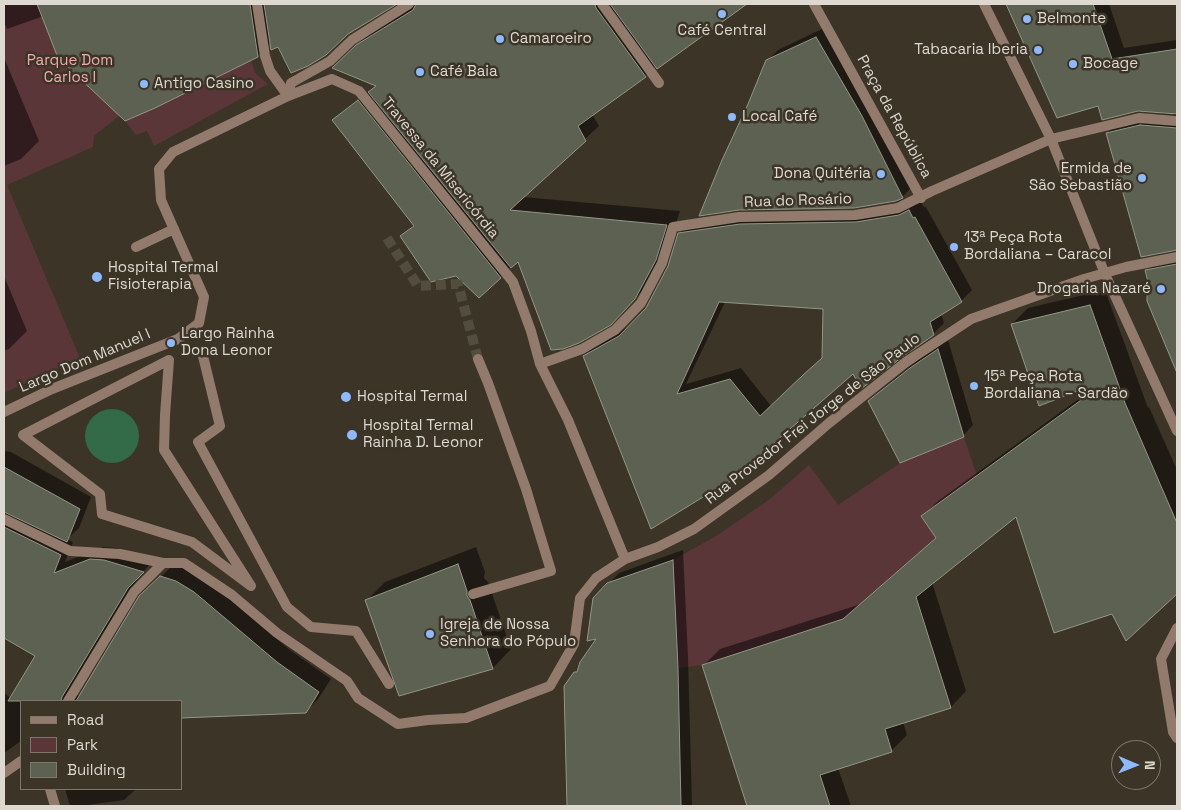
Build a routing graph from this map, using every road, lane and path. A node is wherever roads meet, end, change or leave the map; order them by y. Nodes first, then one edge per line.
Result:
1 (257, 4) edge
2 (409, 4) edge
3 (602, 4) edge
4 (814, 4) edge
5 (984, 4) edge
6 (658, 83) dead end
7 (288, 96) junction
8 (1177, 121) edge
9 (1051, 139) junction
10 (921, 198) junction
11 (174, 229) junction
12 (136, 247) dead end
13 (1177, 256) edge
14 (1105, 274) junction
15 (202, 352) dead end
16 (478, 358) tunnel mouth
17 (169, 360) joint
18 (540, 364) junction
19 (4, 412) edge
20 (1177, 432) edge
21 (4, 519) edge
22 (625, 559) junction
23 (163, 563) junction
24 (473, 594) dead end
25 (1177, 628) edge
26 (390, 684) dead end
27 (69, 700) edge
28 (1177, 738) edge
29 (20, 762) edge
30 (4, 773) edge
31 (50, 790) edge
32 (55, 806) edge

1 - 7 street
2 - 7 street
3 - 6 street
4 - 10 street, Praça da República
5 - 9 street
7 - 11 street
7 - 18 street, Travessa da Misericórdia
8 - 9 street, Praça da República
9 - 10 street, Praça da República
9 - 14 street
10 - 18 street, Rua do Rosário
11 - 12 street
11 - 19 street, Largo Dom Manuel I
13 - 14 street, Rua Provedor Frei Jorge de São Paulo
14 - 20 street
14 - 22 street, Rua Provedor Frei Jorge de São Paulo
15 - 26 street
16 - 24 street
17 - 17 street
18 - 22 street, Travessa da Misericórdia
21 - 23 street
22 - 23 street, Rua Provedor Frei Jorge de São Paulo
23 - 27 street
25 - 28 street
29 - 30 street
31 - 32 street

